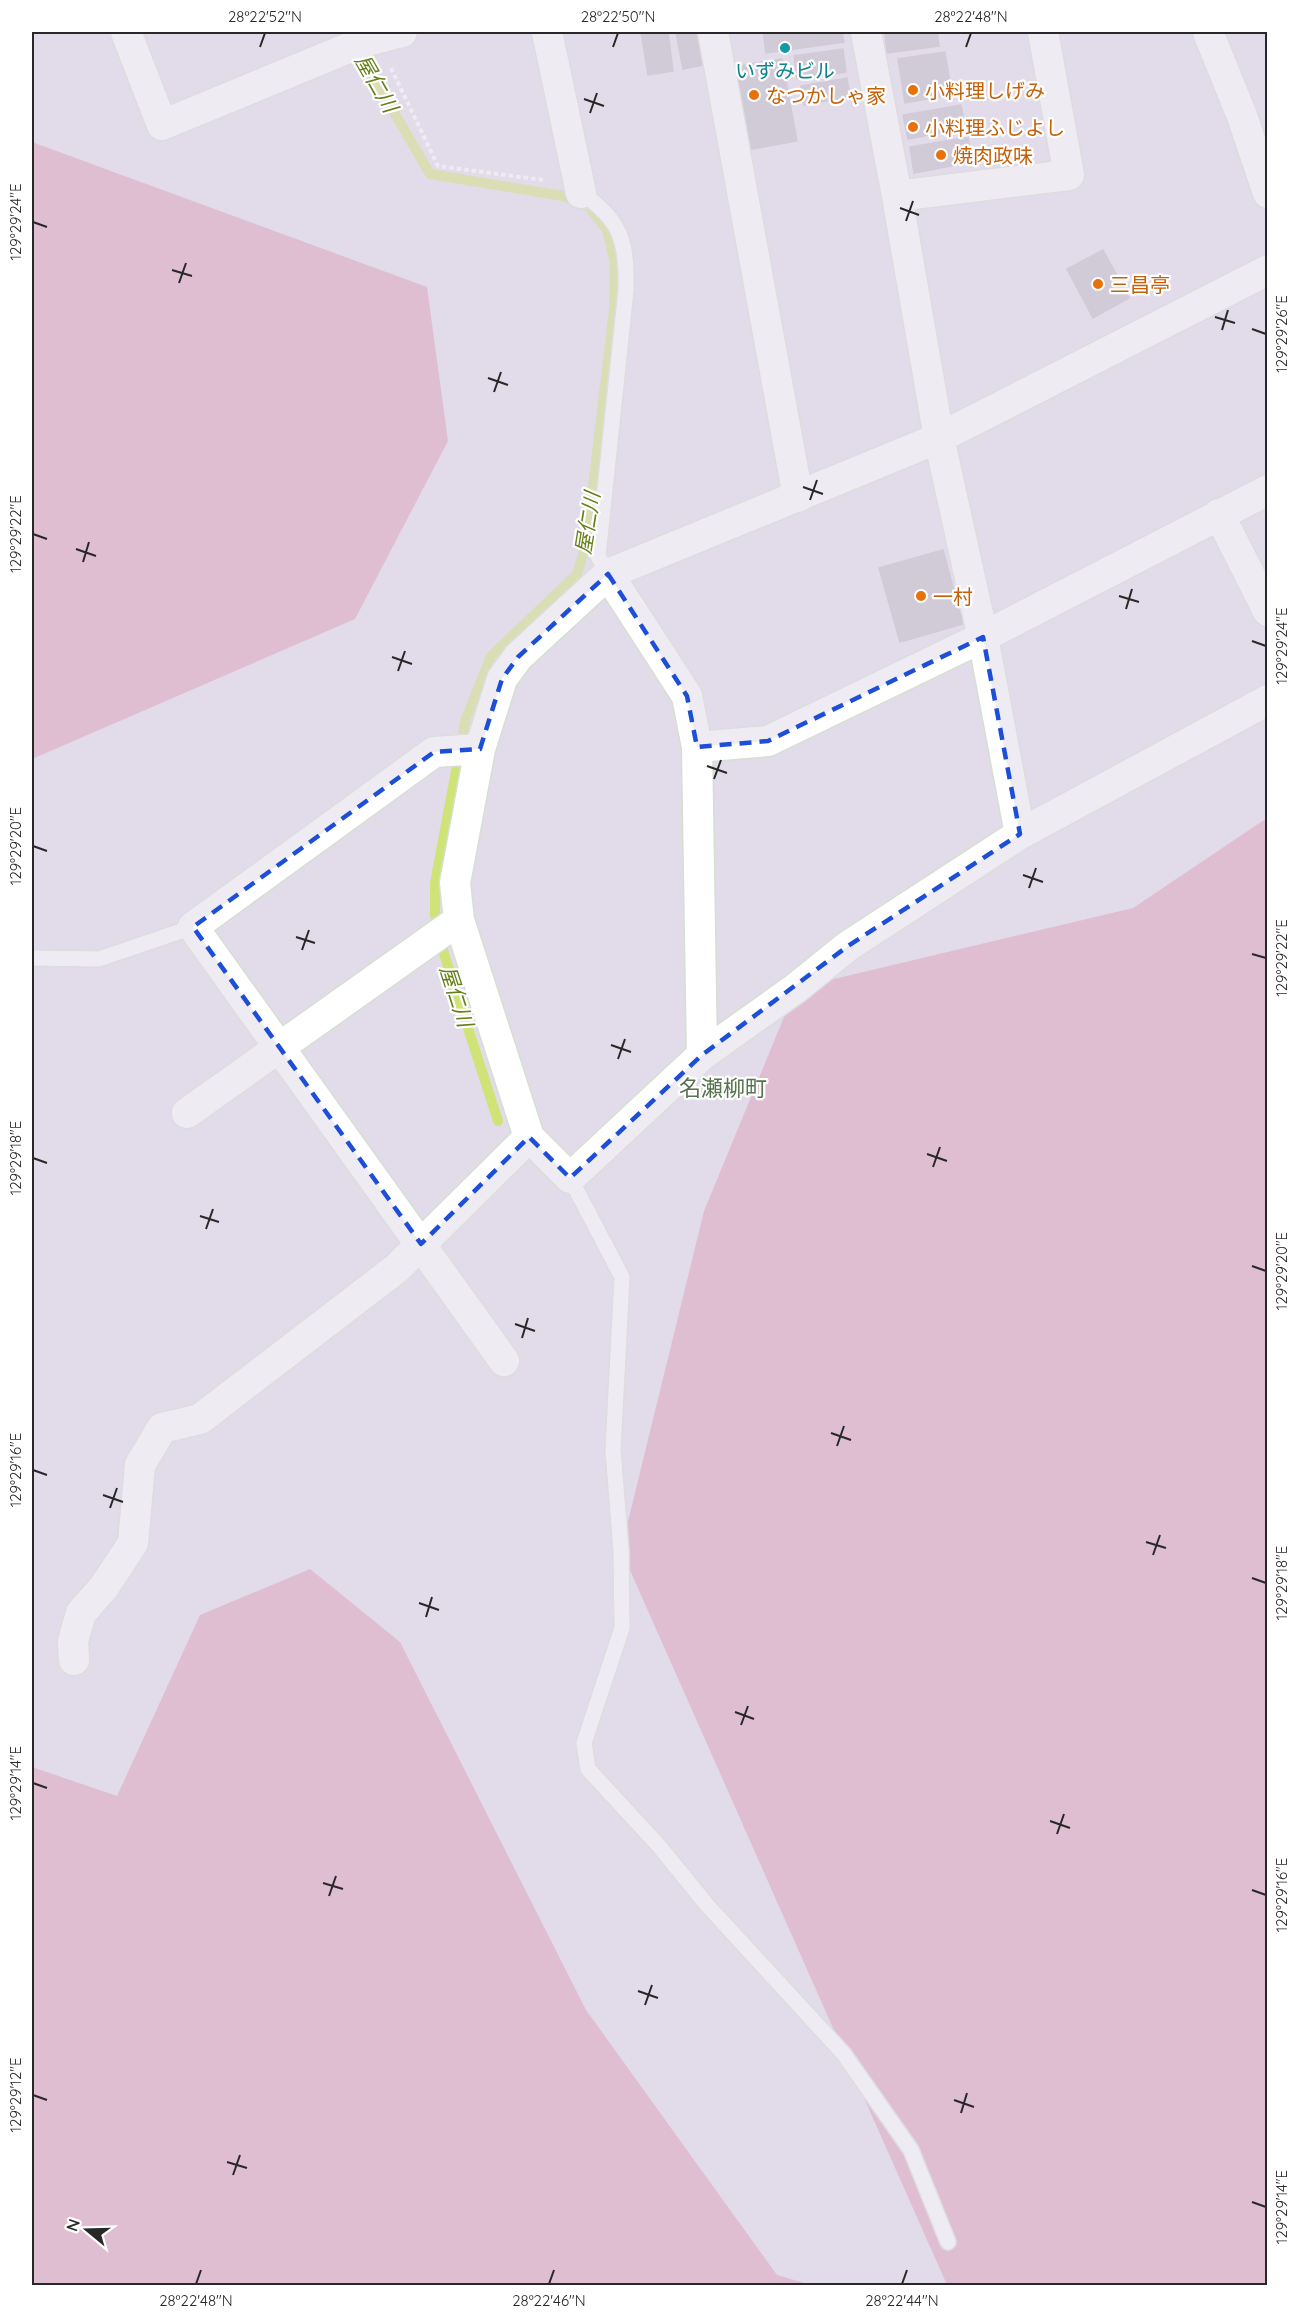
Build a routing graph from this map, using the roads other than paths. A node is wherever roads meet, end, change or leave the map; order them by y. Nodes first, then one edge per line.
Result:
1 (126, 32) edge
2 (547, 32) edge
3 (713, 32) edge
4 (866, 32) edge
5 (1043, 32) edge
6 (1208, 32) edge
7 (373, 38) edge
8 (1255, 112) edge
9 (581, 193) joint
10 (1268, 193) edge
11 (897, 196) junction
12 (1268, 270) edge
13 (939, 438) junction
14 (1268, 490) edge
15 (798, 497) junction
16 (1219, 514) junction
17 (608, 574) junction
18 (1268, 611) edge
19 (983, 637) junction
20 (1268, 700) edge
21 (697, 747) junction
22 (464, 750) junction
23 (1020, 834) junction
24 (193, 927) junction
25 (444, 931) junction
26 (32, 958) edge
27 (279, 1047) junction
28 (702, 1055) junction
29 (187, 1113) dead end
30 (529, 1137) junction
31 (570, 1178) junction
32 (421, 1244) junction
33 (504, 1361) dead end
34 (74, 1660) dead end
35 (948, 2242) dead end

1 - 7 street
2 - 9 street
3 - 15 street
4 - 11 street
5 - 11 street
6 - 8 street
8 - 10 street
9 - 17 lane
11 - 13 street
12 - 13 street
13 - 15 street
13 - 19 street
14 - 16 street
15 - 17 street
16 - 18 street
16 - 19 street
17 - 21 street
17 - 22 street
19 - 21 street
19 - 23 street
20 - 23 street
21 - 28 street
22 - 24 street
22 - 25 street
23 - 28 street
24 - 26 lane
24 - 27 street
25 - 27 street
25 - 30 street
27 - 29 street
27 - 32 street
28 - 31 street
30 - 31 street
30 - 32 street
31 - 35 lane
32 - 33 street
32 - 34 street

